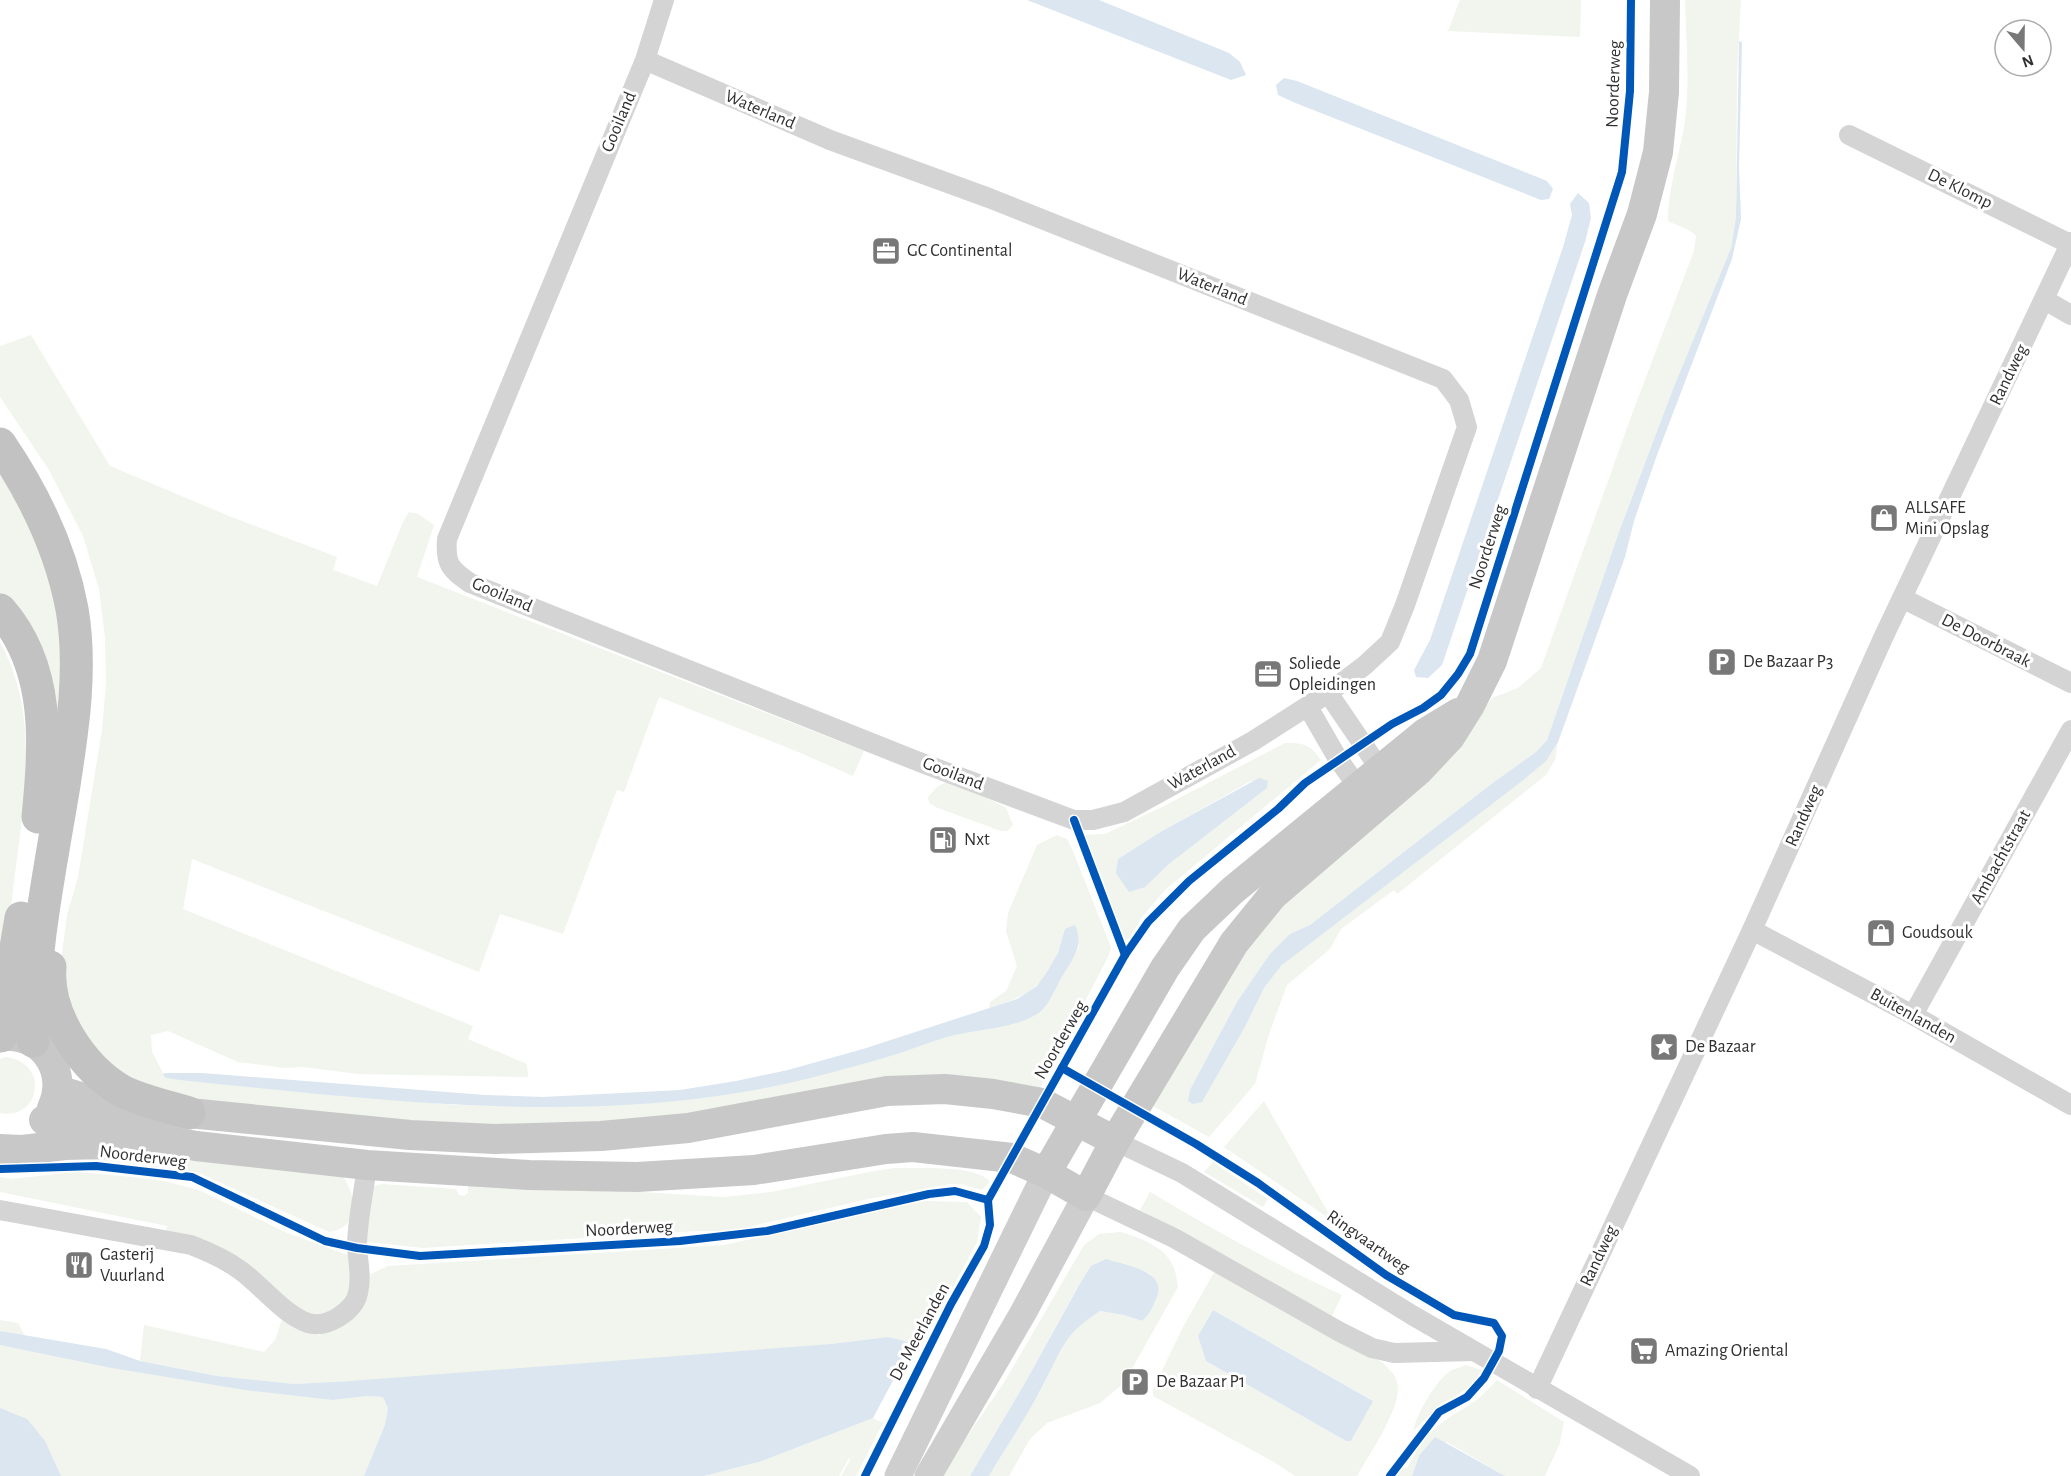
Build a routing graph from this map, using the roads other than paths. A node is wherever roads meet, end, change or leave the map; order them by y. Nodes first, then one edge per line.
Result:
1 (664, 0) edge
2 (1665, 0) edge
3 (645, 60) junction
4 (1849, 135) dead end
5 (2071, 243) edge
6 (2044, 300) junction
7 (2071, 315) edge
8 (0, 444) edge
9 (1902, 598) junction
10 (0, 610) edge
11 (2071, 684) edge
12 (1328, 693) junction
13 (1308, 707) junction
14 (2071, 730) edge
15 (1377, 789) junction
16 (1093, 820) joint
17 (47, 893) junction
18 (1752, 930) junction
19 (1913, 1015) junction
20 (1, 1036) edge
21 (33, 1041) junction
22 (58, 1090) junction
23 (2071, 1106) edge
24 (189, 1113) junction
25 (44, 1120) junction
26 (1076, 1120) junction
27 (0, 1134) edge
28 (1115, 1140) junction
29 (196, 1146) junction
30 (0, 1149) edge
31 (367, 1165) junction
32 (1046, 1173) junction
33 (1086, 1196) junction
34 (0, 1210) edge
35 (1473, 1351) junction
36 (1537, 1389) junction
37 (898, 1476) edge
38 (928, 1476) edge
39 (1690, 1476) edge

1 - 3 street, Gooiland
2 - 15 main road
3 - 12 street, Waterland
3 - 16 street, Gooiland
4 - 5 street, De Klomp
5 - 6 street, Randweg
6 - 7 street
6 - 9 street, Randweg
8 - 17 highway
9 - 11 street, De Doorbraak
9 - 18 street, Randweg
10 - 20 highway
12 - 13 street, Waterland
12 - 15 street
13 - 15 street
13 - 16 street, Waterland
14 - 19 street, Ambachtstraat
15 - 26 main road
15 - 28 main road
17 - 21 highway
17 - 24 highway
18 - 19 street, Buitenlanden
18 - 36 street, Randweg
19 - 23 street, Buitenlanden
20 - 21 main road
21 - 22 main road
22 - 24 main road, Noorderweg
22 - 25 main road
24 - 26 main road, Noorderweg
25 - 27 main road
25 - 29 main road, Noorderweg
26 - 28 main road, Noorderweg
26 - 32 main road
28 - 33 main road
28 - 35 street, Ringvaartweg
29 - 30 main road, Noorderweg
29 - 31 main road, Noorderweg
31 - 32 main road, Noorderweg
31 - 34 street
32 - 33 main road, Noorderweg
32 - 37 main road
33 - 35 street
33 - 38 main road
35 - 36 street, Ringvaartweg
36 - 39 street, Ringvaartweg

